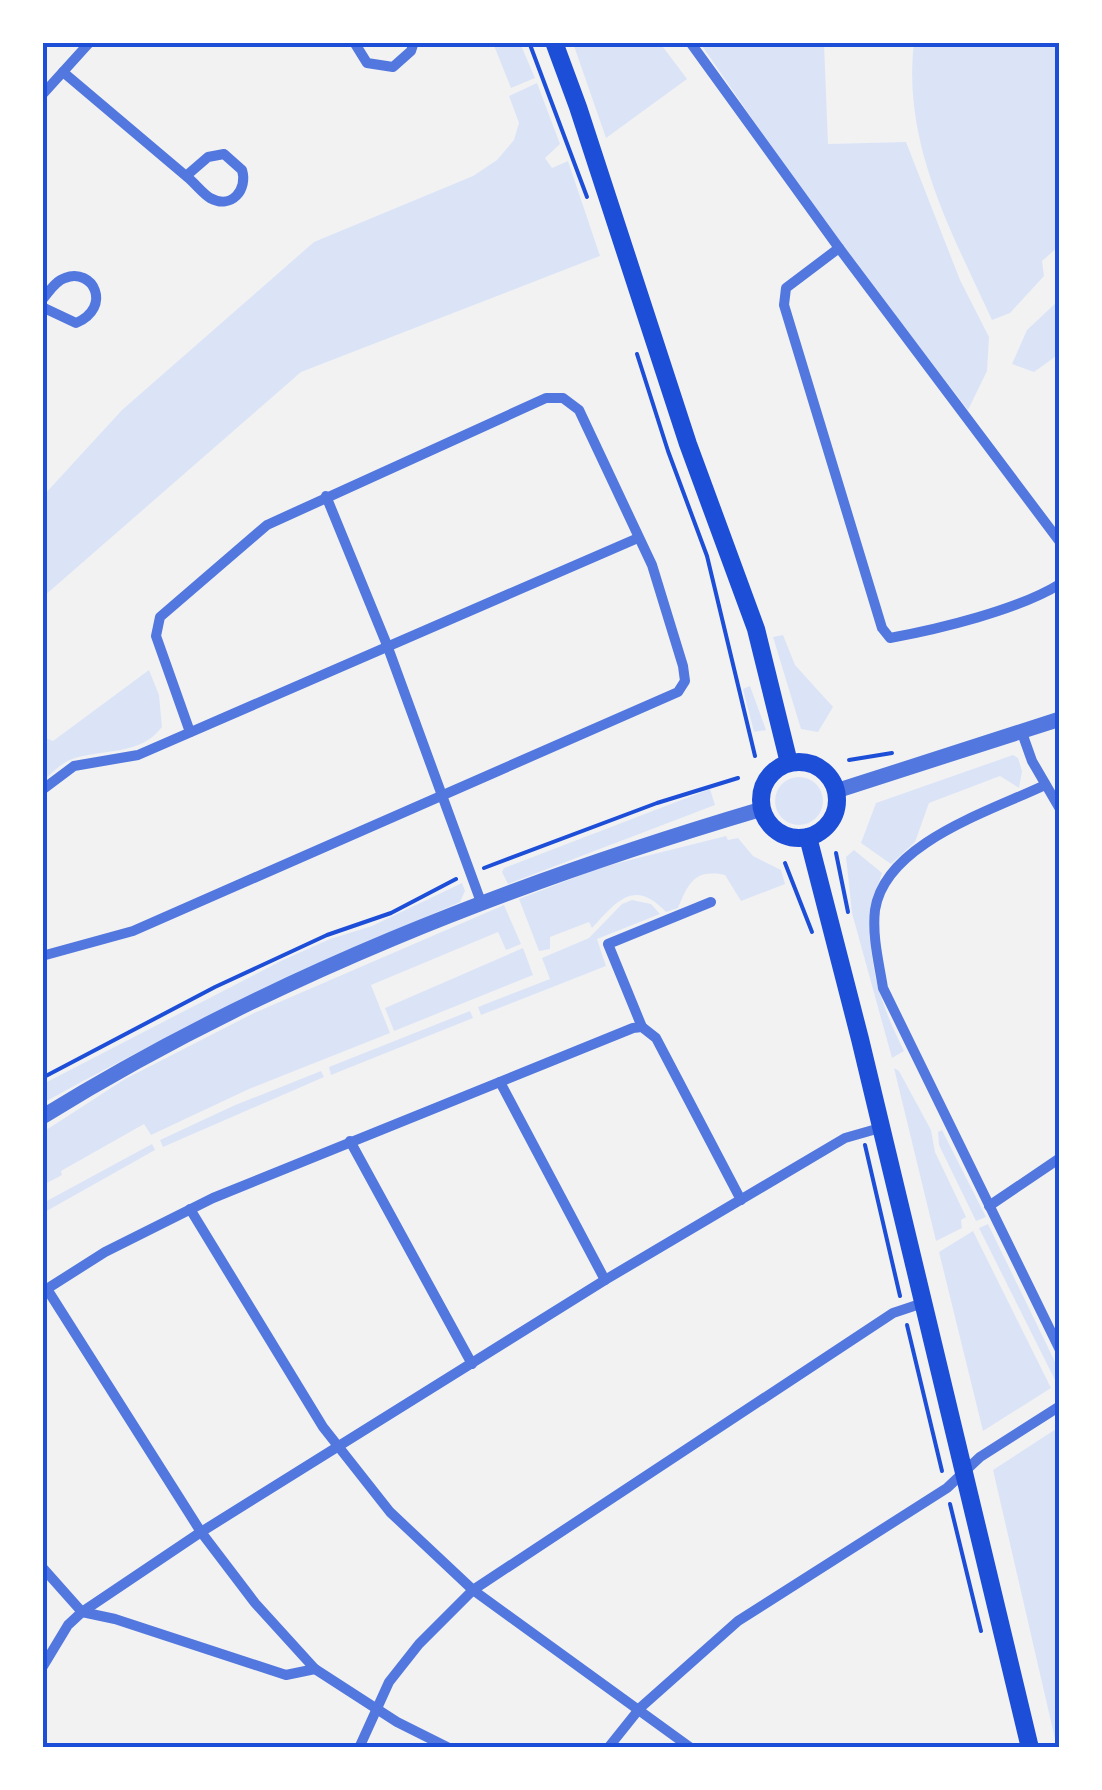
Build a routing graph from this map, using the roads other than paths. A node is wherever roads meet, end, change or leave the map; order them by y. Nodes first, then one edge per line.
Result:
1 (90, 42) edge
2 (354, 42) edge
3 (414, 42) edge
4 (554, 42) edge
5 (690, 42) edge
6 (63, 72) junction
7 (42, 95) edge
8 (186, 176) junction
9 (838, 248) junction
10 (42, 304) edge
11 (326, 496) junction
12 (638, 538) junction
13 (1060, 542) edge
14 (1060, 584) edge
15 (387, 645) junction
16 (1060, 720) edge
17 (1021, 730) junction
18 (190, 732) junction
19 (789, 763) junction
20 (1045, 785) junction
21 (42, 790) edge
22 (836, 791) junction
23 (442, 794) junction
24 (762, 809) junction
25 (1060, 809) edge
26 (808, 837) junction
27 (480, 902) junction
28 (711, 902) dead end
29 (42, 956) edge
30 (646, 1029) junction
31 (500, 1082) junction
32 (42, 1117) edge
33 (871, 1130) junction
34 (350, 1140) junction
35 (1060, 1158) edge
36 (741, 1200) junction
37 (990, 1206) junction
38 (190, 1209) junction
39 (605, 1280) junction
40 (44, 1290) edge
41 (924, 1303) junction
42 (1060, 1350) edge
43 (472, 1364) junction
44 (1060, 1406) edge
45 (338, 1447) junction
46 (962, 1474) junction
47 (200, 1532) junction
48 (42, 1567) edge
49 (473, 1590) junction
50 (82, 1612) junction
51 (42, 1668) edge
52 (315, 1669) junction
53 (376, 1708) junction
54 (640, 1708) junction
55 (359, 1748) edge
56 (449, 1748) edge
57 (608, 1748) edge
58 (691, 1748) edge
59 (1030, 1748) edge

1 - 6 street
2 - 3 street
4 - 19 main road
5 - 9 street
6 - 7 street
6 - 8 street
8 - 8 street
9 - 13 street
9 - 14 street
10 - 10 street
11 - 12 street
11 - 15 street
11 - 18 street
12 - 15 street
12 - 23 street
15 - 18 street
15 - 23 street
16 - 17 street
17 - 20 street
17 - 22 street
18 - 21 street
19 - 22 main road
19 - 24 main road
20 - 25 street
20 - 37 street
22 - 26 main road
23 - 27 street
23 - 29 street
24 - 26 main road
24 - 27 street
26 - 33 main road
27 - 32 street
28 - 30 street
30 - 31 street
30 - 36 street
31 - 34 street
31 - 39 street
33 - 36 street
33 - 41 main road
34 - 38 street
34 - 43 street
35 - 37 street
36 - 39 street
37 - 42 street
38 - 40 street
38 - 45 street
39 - 43 street
40 - 47 street
41 - 46 main road
41 - 49 street
43 - 45 street
44 - 46 street
45 - 47 street
45 - 49 street
46 - 54 street
46 - 59 main road
47 - 50 street
47 - 52 street
48 - 50 street
49 - 53 street
49 - 54 street
50 - 51 street
50 - 52 street
52 - 53 street
53 - 55 street
53 - 56 street
54 - 57 street
54 - 58 street

